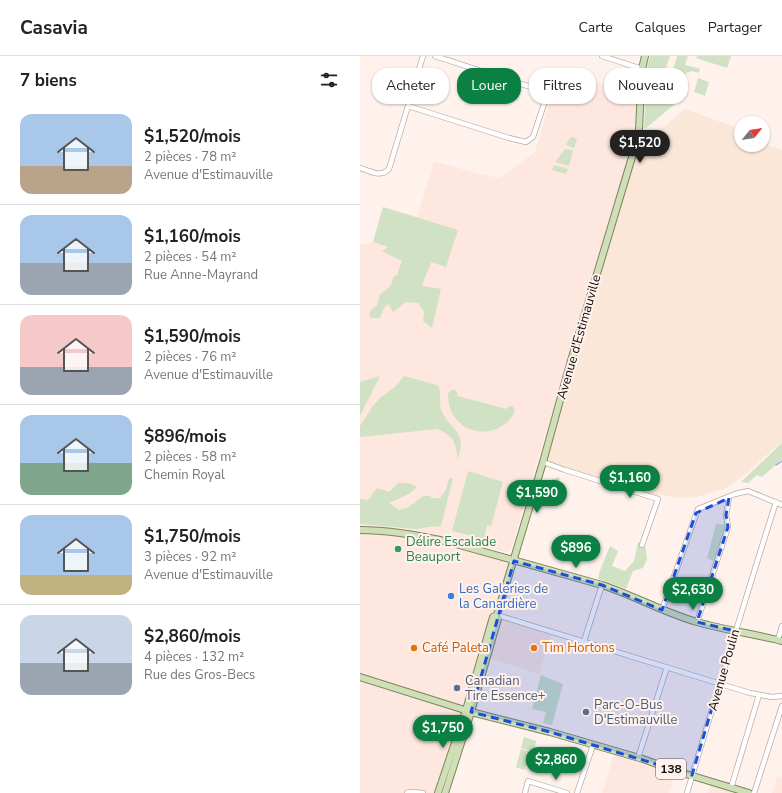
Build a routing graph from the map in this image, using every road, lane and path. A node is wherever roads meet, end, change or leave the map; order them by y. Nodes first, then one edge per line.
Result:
1 (423, 56) edge
2 (435, 56) edge
3 (602, 56) edge
4 (645, 56) edge
5 (639, 68) edge
6 (642, 68) edge
7 (641, 104) edge
8 (408, 106) junction
9 (360, 168) edge
10 (543, 462) junction
11 (729, 498) junction
12 (776, 502) junction
13 (782, 505) edge
14 (360, 530) edge
15 (642, 545) dead end
16 (514, 561) junction
17 (602, 585) junction
18 (662, 610) junction
19 (497, 614) junction
20 (697, 622) junction
21 (782, 626) edge
22 (735, 631) junction
23 (780, 640) edge
24 (584, 641) junction
25 (667, 667) junction
26 (360, 677) edge
27 (720, 684) junction
28 (759, 695) junction
29 (782, 696) edge
30 (782, 706) edge
31 (468, 711) junction
32 (593, 745) junction
33 (638, 758) junction
34 (692, 775) junction
35 (731, 788) junction
36 (407, 793) edge
37 (423, 793) edge
38 (438, 793) edge
39 (445, 793) edge
40 (524, 793) edge
41 (567, 793) edge
42 (577, 793) edge
43 (687, 793) edge
44 (750, 793) edge
45 (754, 793) edge

1 - 8 street
2 - 8 street
3 - 5 street
4 - 6 main road, Avenue d'Estimauville
7 - 10 main road, Avenue d'Estimauville
8 - 9 street
10 - 15 street
10 - 16 main road, Avenue d'Estimauville
11 - 12 street
11 - 18 street
11 - 20 street
12 - 13 street
12 - 22 street, Avenue Poulin
14 - 16 main road
16 - 17 main road
16 - 19 main road, Avenue d'Estimauville
17 - 18 main road
17 - 24 street
18 - 20 main road
19 - 24 street
19 - 31 main road, Avenue d'Estimauville
20 - 22 main road
21 - 23 street
22 - 23 main road
22 - 27 street, Avenue Poulin
24 - 25 street
25 - 27 street
25 - 33 street
26 - 31 main road, 138
27 - 28 street
27 - 34 street, Avenue Poulin
28 - 29 street
28 - 35 street
30 - 45 street
31 - 32 main road, 138
31 - 38 main road, Avenue d'Estimauville
31 - 39 main road, Avenue d'Estimauville
32 - 33 main road, 138
32 - 42 street
33 - 34 main road, 138
34 - 35 main road, 138
34 - 43 street, Avenue Poulin
35 - 44 main road, 138
36 - 37 street
40 - 41 street

